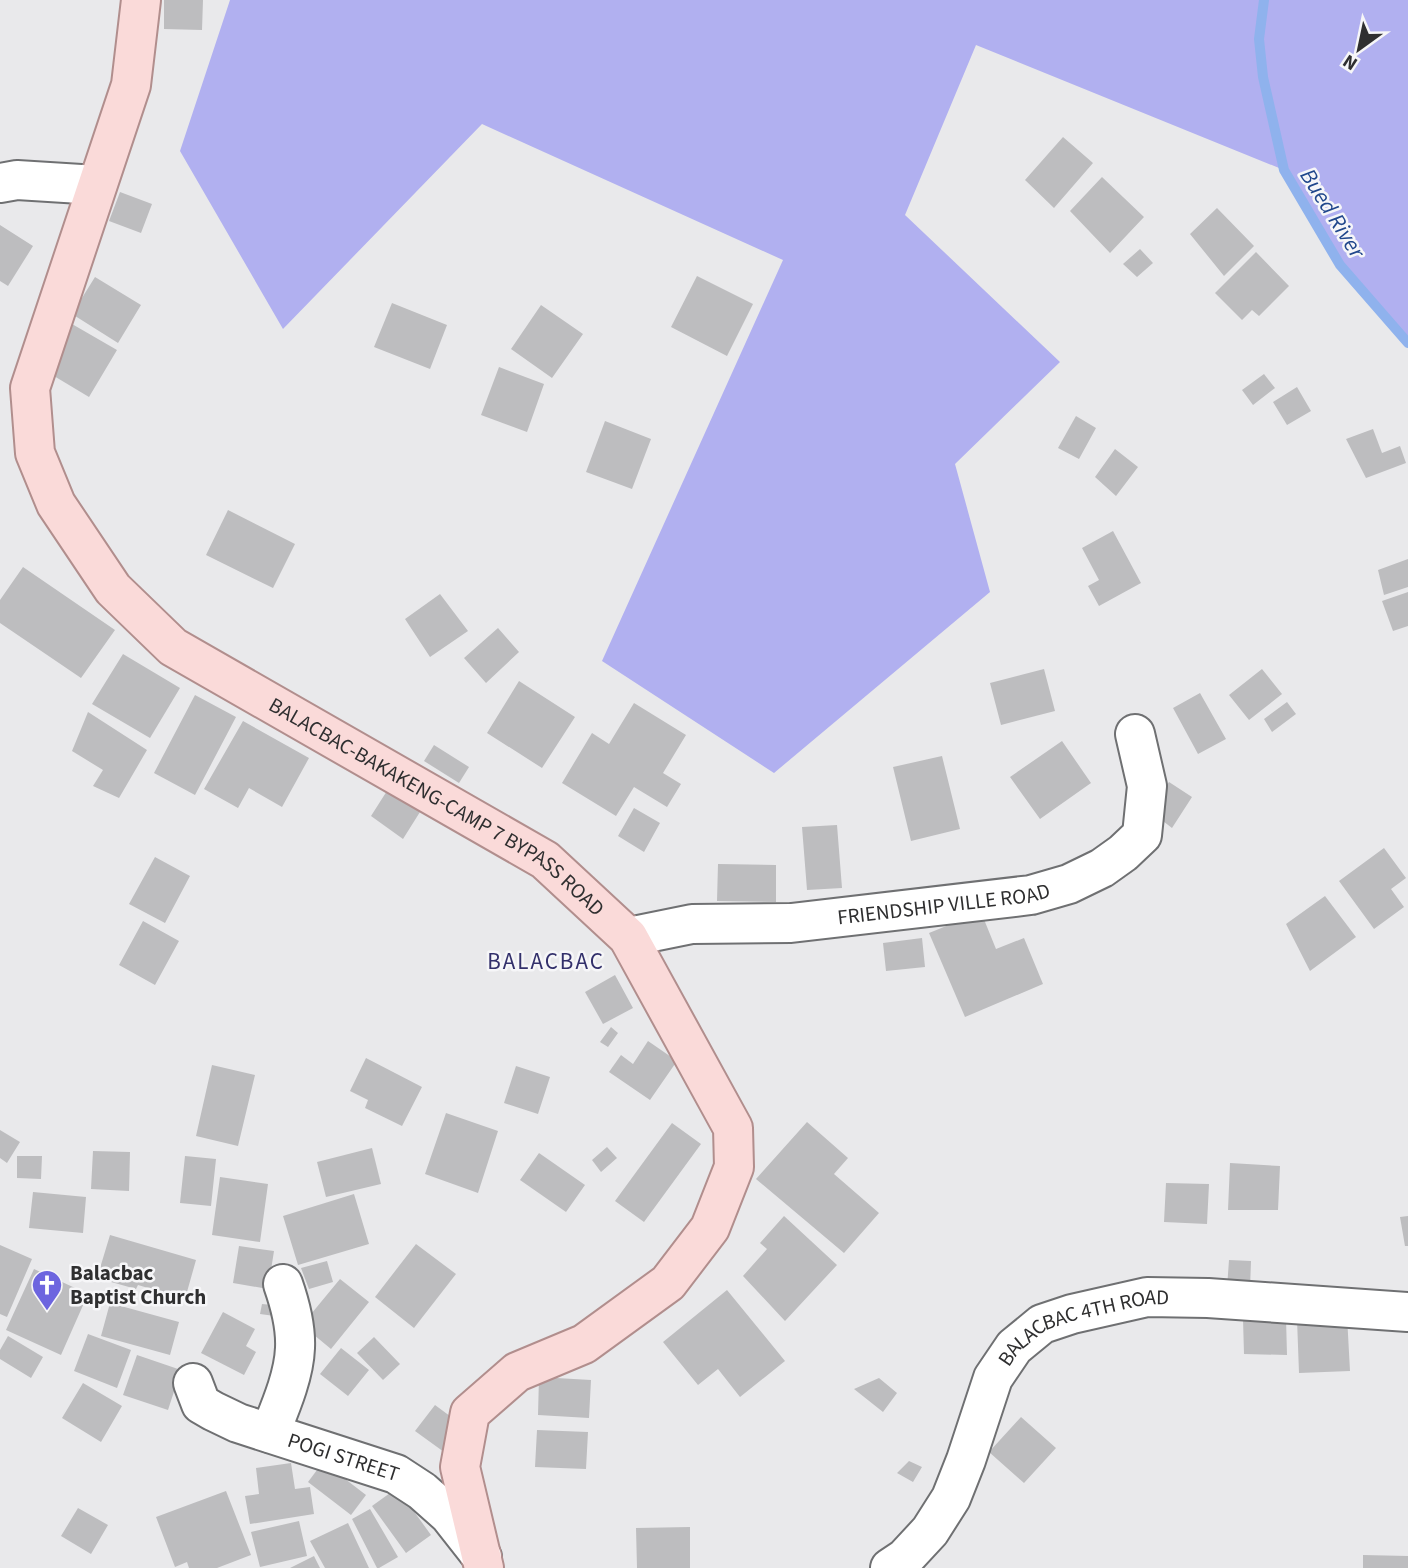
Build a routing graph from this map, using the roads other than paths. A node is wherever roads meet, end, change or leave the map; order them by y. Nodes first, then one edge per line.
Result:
1 (141, 0) edge
2 (0, 183) edge
3 (97, 186) junction
4 (1135, 734) dead end
5 (628, 937) junction
6 (283, 1283) dead end
7 (1408, 1312) edge
8 (193, 1384) dead end
9 (270, 1433) junction
10 (483, 1563) edge
11 (890, 1568) edge

1 - 3 main road, BALACBAC-BAKAKENG-CAMP 7 BYPASS ROAD
2 - 3 street
3 - 5 main road, BALACBAC-BAKAKENG-CAMP 7 BYPASS ROAD
4 - 5 street, FRIENDSHIP VILLE ROAD
5 - 10 main road, BALACBAC-BAKAKENG-CAMP 7 BYPASS ROAD
6 - 9 street
7 - 11 street, BALACBAC 4TH ROAD
8 - 9 street, POGI STREET
9 - 10 street, POGI STREET

